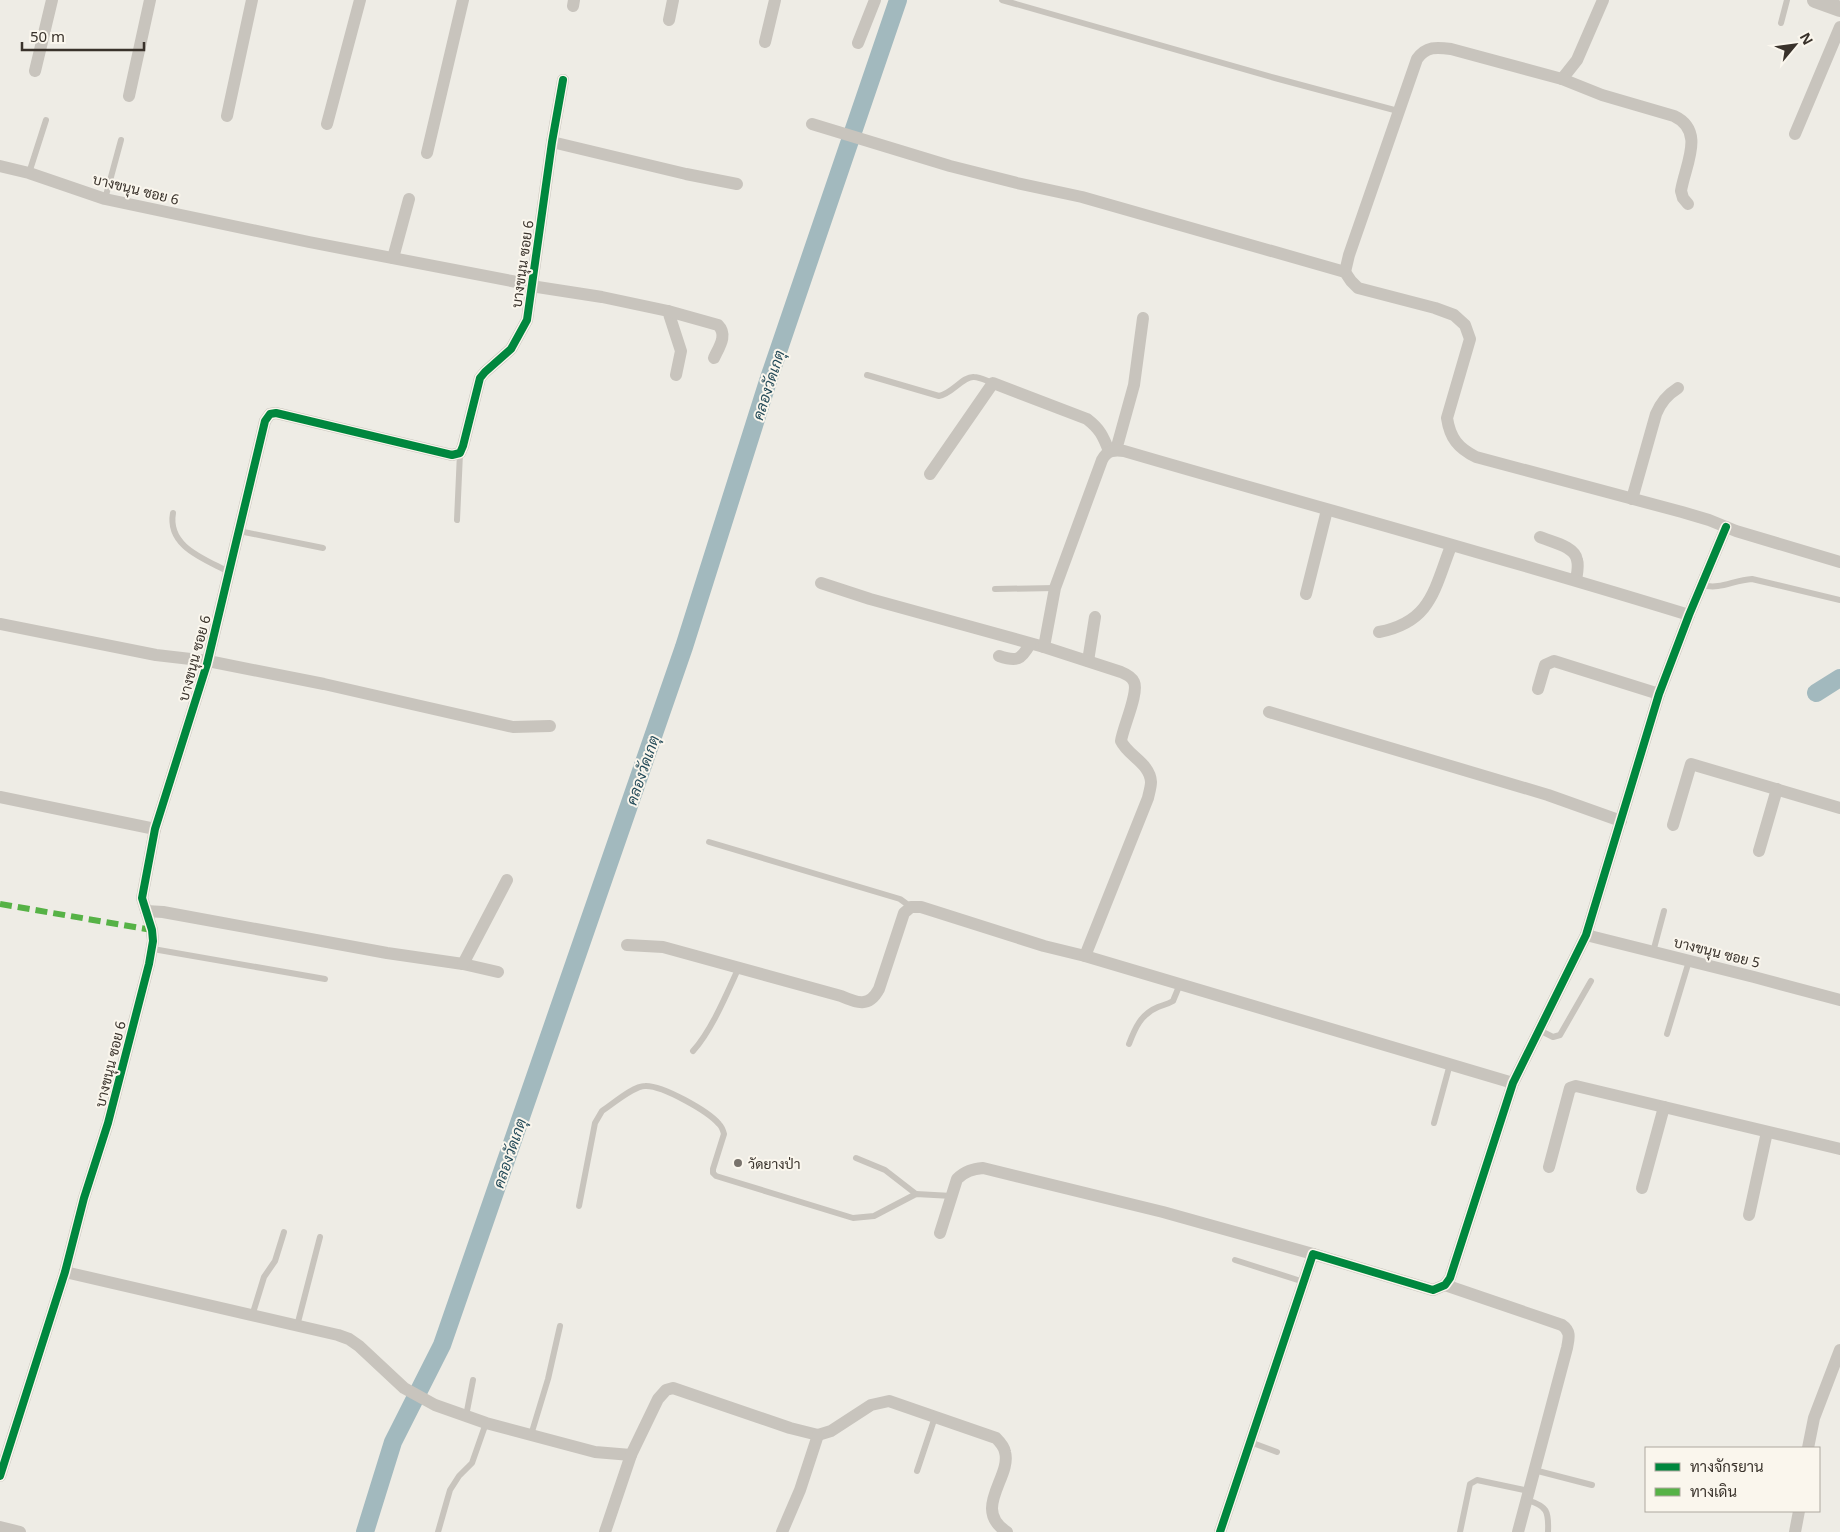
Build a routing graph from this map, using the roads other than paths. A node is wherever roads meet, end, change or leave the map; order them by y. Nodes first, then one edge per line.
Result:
1 (52, 0) edge
2 (150, 0) edge
3 (252, 0) edge
4 (360, 0) edge
5 (463, 0) edge
6 (673, 0) edge
7 (774, 0) edge
8 (875, 0) edge
9 (1002, 0) edge
10 (1603, 0) edge
11 (1787, 0) edge
12 (1816, 0) edge
13 (1840, 9) edge
14 (669, 20) dead end
15 (1781, 22) dead end
16 (1840, 27) edge
17 (765, 42) dead end
18 (858, 43) dead end
19 (35, 71) dead end
20 (1562, 79) junction
21 (563, 80) dead end
22 (128, 96) dead end
23 (1398, 111) junction
24 (227, 116) dead end
25 (46, 120) dead end
26 (328, 124) dead end
27 (812, 124) dead end
28 (1795, 134) dead end
29 (121, 140) dead end
30 (552, 142) junction
31 (427, 153) dead end
32 (0, 166) edge
33 (30, 173) junction
34 (737, 184) dead end
35 (105, 199) junction
36 (409, 199) dead end
37 (1688, 204) dead end
38 (393, 258) junction
39 (1345, 272) junction
40 (531, 286) junction
41 (668, 311) junction
42 (1143, 318) dead end
43 (714, 358) dead end
44 (676, 375) dead end
45 (867, 375) dead end
46 (993, 383) junction
47 (1678, 388) dead end
48 (1112, 451) junction
49 (460, 453) junction
50 (930, 474) dead end
51 (1632, 499) junction
52 (1327, 510) junction
53 (173, 513) dead end
54 (457, 520) dead end
55 (1726, 527) junction
56 (239, 532) junction
57 (1540, 537) dead end
58 (1451, 546) junction
59 (323, 548) dead end
60 (1840, 562) edge
61 (229, 572) junction
62 (1576, 580) junction
63 (821, 583) dead end
64 (1702, 585) junction
65 (1055, 588) junction
66 (994, 589) dead end
67 (1306, 594) dead end
68 (1840, 600) edge
69 (1689, 615) junction
70 (1095, 617) dead end
71 (0, 624) edge
72 (1379, 632) dead end
73 (1030, 644) junction
74 (1044, 647) junction
75 (998, 656) dead end
76 (208, 661) junction
77 (1088, 661) junction
78 (1538, 689) dead end
79 (1660, 694) junction
80 (1269, 712) dead end
81 (550, 726) dead end
82 (1777, 789) junction
83 (0, 797) edge
84 (1840, 808) edge
85 (1621, 821) junction
86 (1673, 825) dead end
87 (155, 829) junction
88 (709, 842) dead end
89 (1759, 851) dead end
90 (507, 880) dead end
91 (911, 907) junction
92 (146, 911) junction
93 (1664, 911) dead end
94 (1586, 935) junction
95 (627, 946) dead end
96 (153, 949) junction
97 (1653, 952) junction
98 (1085, 956) junction
99 (1689, 961) junction
100 (463, 964) junction
101 (739, 967) junction
102 (498, 972) dead end
103 (325, 979) dead end
104 (1591, 981) dead end
105 (1180, 984) junction
106 (1840, 1000) edge
107 (1539, 1030) junction
108 (1667, 1034) dead end
109 (1129, 1044) dead end
110 (693, 1052) dead end
111 (1450, 1064) junction
112 (1513, 1083) junction
113 (1664, 1107) junction
114 (1434, 1123) dead end
115 (1767, 1132) junction
116 (1840, 1149) edge
117 (856, 1158) dead end
118 (1549, 1167) dead end
119 (1642, 1188) dead end
120 (916, 1194) junction
121 (952, 1196) junction
122 (579, 1206) dead end
123 (1749, 1215) dead end
124 (284, 1232) dead end
125 (940, 1234) dead end
126 (320, 1237) dead end
127 (1313, 1254) junction
128 (1235, 1260) dead end
129 (65, 1272) junction
130 (1304, 1282) junction
131 (1445, 1285) junction
132 (252, 1316) junction
133 (296, 1326) junction
134 (560, 1326) dead end
135 (1840, 1350) edge
136 (473, 1380) dead end
137 (466, 1416) junction
138 (935, 1417) junction
139 (486, 1423) junction
140 (531, 1435) junction
141 (818, 1435) junction
142 (1250, 1442) junction
143 (1808, 1447) edge
144 (1277, 1452) dead end
145 (632, 1455) junction
146 (1534, 1470) junction
147 (917, 1471) dead end
148 (0, 1476) edge
149 (1592, 1485) dead end
150 (1528, 1496) junction
151 (1799, 1512) edge
152 (0, 1527) edge
153 (20, 1532) edge
154 (438, 1532) edge
155 (605, 1532) edge
156 (782, 1532) edge
157 (1007, 1532) edge
158 (1220, 1532) edge
159 (1460, 1532) edge
160 (1518, 1532) edge
161 (1548, 1532) edge
162 (1795, 1532) edge

1 - 19 street
2 - 22 street
3 - 24 street
4 - 26 street
5 - 31 street
6 - 14 street
7 - 17 street
8 - 18 street
9 - 23 lane
10 - 20 street
11 - 15 lane
12 - 13 street
16 - 28 street
20 - 23 street
20 - 37 street
21 - 30 street, บางขนุน ซอย 6
23 - 39 street
25 - 33 lane
27 - 39 street
29 - 35 lane
30 - 34 street
30 - 40 street, บางขนุน ซอย 6
32 - 33 street, บางขนุน ซอย 6
33 - 35 street, บางขนุน ซอย 6
35 - 38 street, บางขนุน ซอย 6
36 - 38 street
38 - 40 street, บางขนุน ซอย 6
39 - 51 street
40 - 41 street, บางขนุน ซอย 6
40 - 49 street, บางขนุน ซอย 6
41 - 43 street, บางขนุน ซอย 6
41 - 44 street
42 - 48 street
45 - 46 lane
46 - 48 street
46 - 50 street
47 - 51 street
48 - 52 street
48 - 65 street
49 - 54 lane
49 - 56 street, บางขนุน ซอย 6
51 - 55 street
52 - 58 street
52 - 67 street
53 - 61 lane
55 - 60 street
55 - 64 street
56 - 59 lane
56 - 61 street, บางขนุน ซอย 6
57 - 62 street
58 - 62 street
58 - 72 street
61 - 76 street, บางขนุน ซอย 6
62 - 69 street
63 - 73 street
64 - 68 lane
64 - 69 street
65 - 66 lane
65 - 74 street
69 - 79 street
70 - 77 street
71 - 76 street
73 - 74 street
73 - 75 street
74 - 77 street
76 - 81 street
76 - 87 street, บางขนุน ซอย 6
77 - 98 street
78 - 79 street
79 - 85 street
80 - 85 street
82 - 84 street
82 - 86 street
82 - 89 street
83 - 87 street
85 - 94 street
87 - 92 street, บางขนุน ซอย 6
88 - 91 lane
90 - 100 street
91 - 98 street
91 - 101 street
92 - 96 street, บางขนุน ซอย 6
92 - 100 street
93 - 97 lane
94 - 97 street, บางขนุน ซอย 5
94 - 107 street
95 - 101 street
96 - 103 lane
96 - 129 street, บางขนุน ซอย 6
97 - 99 street, บางขนุน ซอย 5
98 - 105 street
99 - 106 street, บางขนุน ซอย 5
99 - 108 lane
100 - 102 street
101 - 110 lane
104 - 107 lane
105 - 109 lane
105 - 111 street
107 - 112 street
111 - 112 street
111 - 114 lane
112 - 131 street
113 - 115 street
113 - 118 street
113 - 119 street
115 - 116 street
115 - 123 street
117 - 120 lane
120 - 121 lane
120 - 122 lane
121 - 125 street
121 - 127 street
124 - 132 lane
126 - 133 lane
127 - 130 street
127 - 131 street
128 - 130 lane
129 - 132 street
129 - 148 street, บางขนุน ซอย 6
130 - 142 street
131 - 146 street
132 - 133 street
133 - 137 street
134 - 140 lane
135 - 143 street
136 - 137 lane
137 - 139 street
138 - 141 street
138 - 147 lane
138 - 157 street
139 - 140 street
139 - 154 lane
140 - 145 street
141 - 145 street
141 - 156 street
142 - 144 lane
142 - 158 street
145 - 155 street
146 - 149 lane
146 - 150 street
150 - 159 lane
150 - 160 street
150 - 161 lane
151 - 162 street
152 - 153 street

